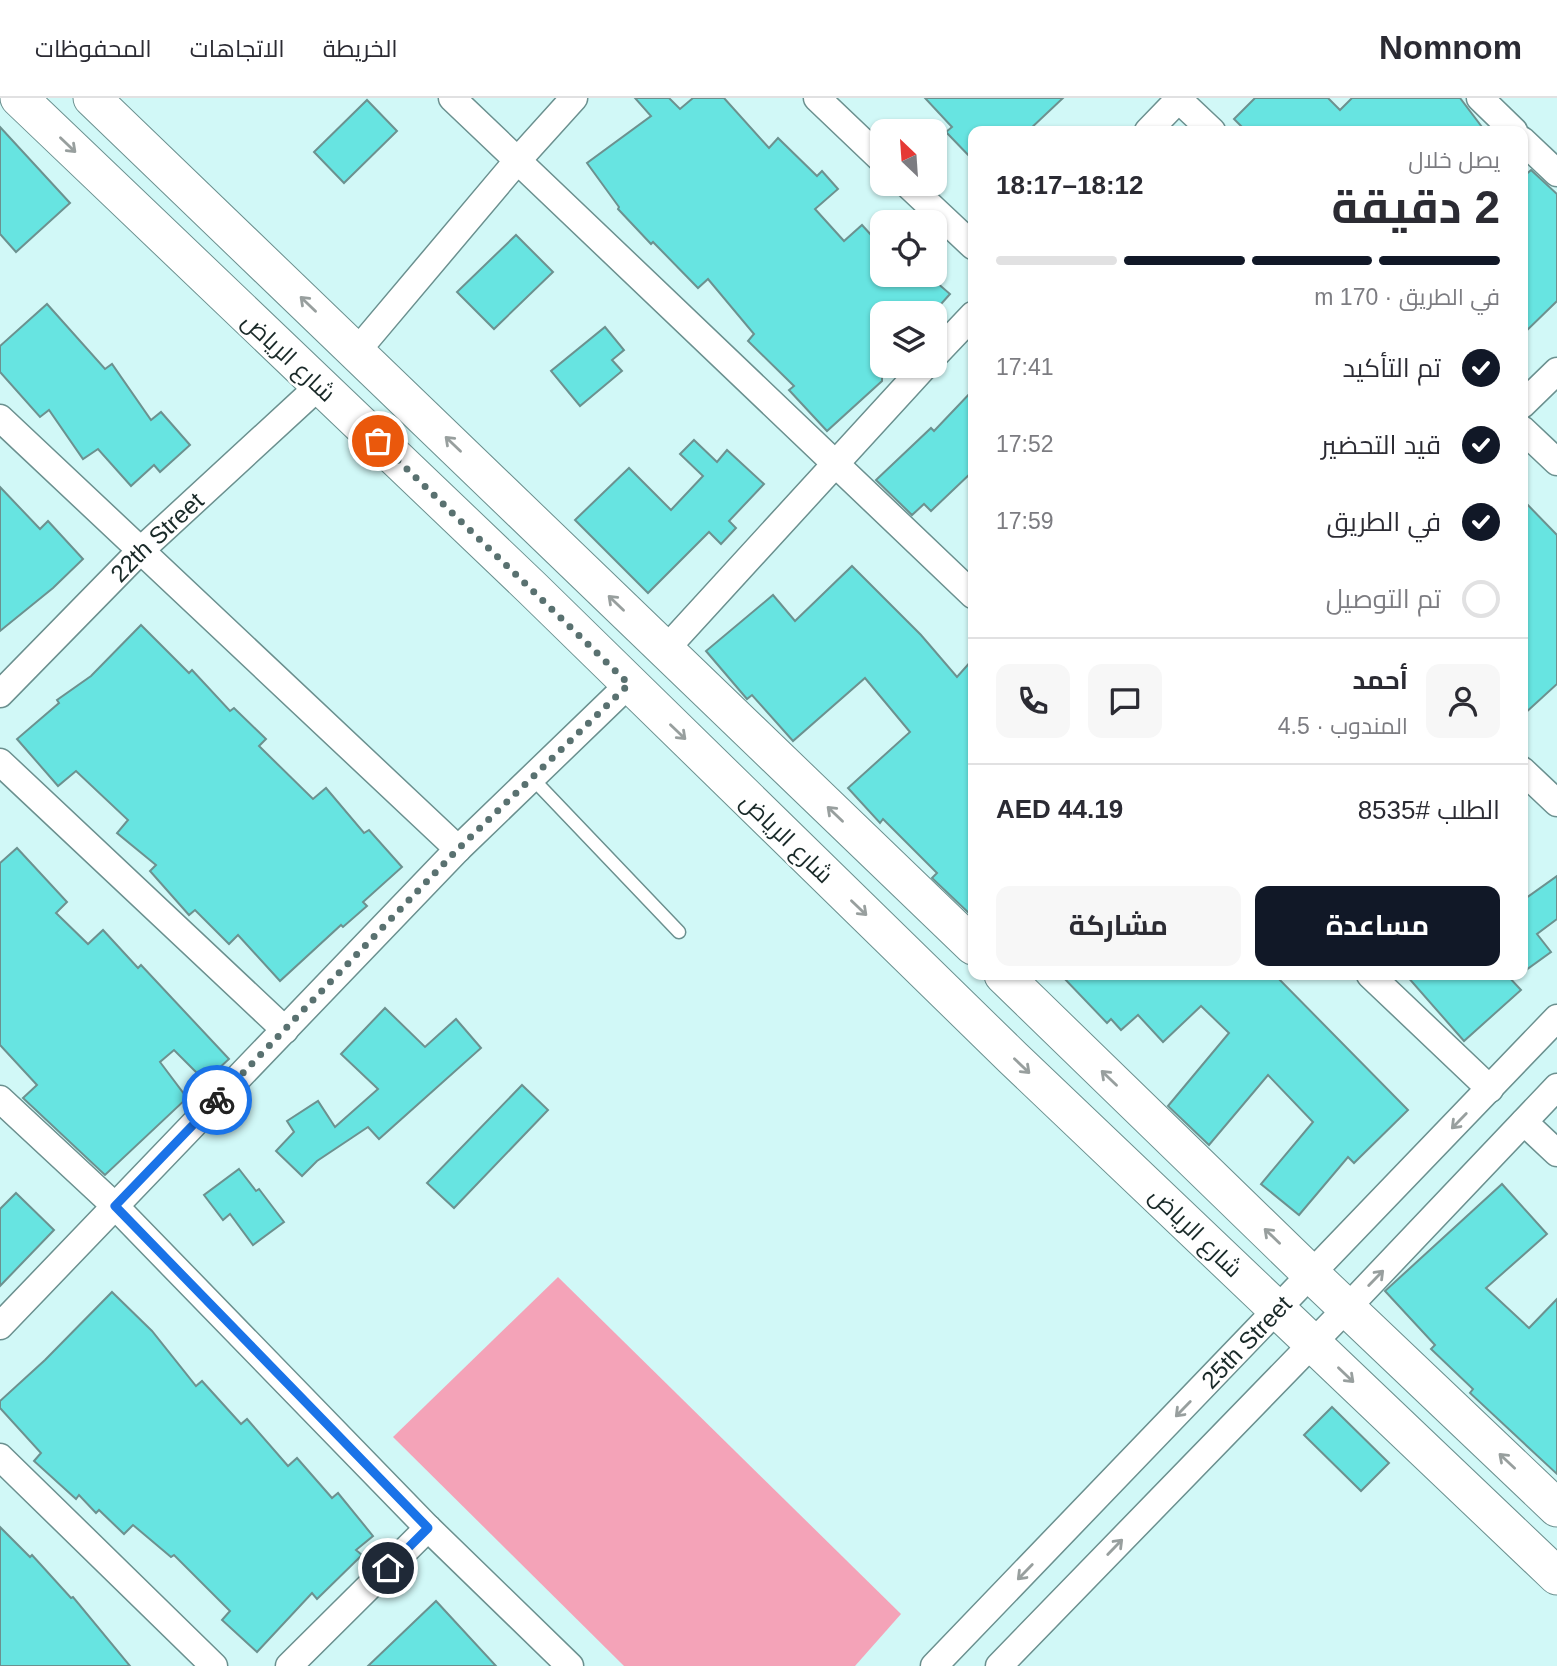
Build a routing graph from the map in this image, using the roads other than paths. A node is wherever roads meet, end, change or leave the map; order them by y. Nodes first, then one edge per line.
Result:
1 (19, 98) edge
2 (92, 98) edge
3 (452, 98) edge
4 (574, 98) edge
5 (817, 98) edge
6 (1179, 98) edge
7 (1480, 98) edge
8 (1153, 126) edge
9 (1207, 126) edge
10 (1509, 126) edge
11 (1528, 145) edge
12 (870, 149) edge
13 (518, 160) junction
14 (1557, 173) edge
15 (920, 196) edge
16 (968, 241) edge
17 (968, 319) edge
18 (947, 342) edge
19 (357, 351) junction
20 (1557, 371) edge
21 (914, 378) edge
22 (319, 386) junction
23 (1528, 399) edge
24 (0, 418) edge
25 (1528, 435) edge
26 (835, 463) junction
27 (1557, 463) edge
28 (141, 550) junction
29 (968, 590) edge
30 (665, 650) junction
31 (629, 684) junction
32 (0, 694) edge
33 (0, 762) edge
34 (1528, 776) edge
35 (532, 778) junction
36 (1557, 803) edge
37 (458, 849) junction
38 (679, 932) dead end
39 (968, 941) edge
40 (1008, 980) edge
41 (1375, 980) edge
42 (1557, 1018) edge
43 (285, 1030) junction
44 (1557, 1087) edge
45 (1490, 1089) junction
46 (0, 1099) edge
47 (1524, 1122) junction
48 (1557, 1153) edge
49 (115, 1206) junction
50 (1312, 1275) junction
51 (1347, 1308) junction
52 (1278, 1310) junction
53 (0, 1326) edge
54 (1313, 1343) junction
55 (0, 1457) edge
56 (1557, 1508) edge
57 (428, 1528) junction
58 (1557, 1576) edge
59 (214, 1666) edge
60 (289, 1666) edge
61 (570, 1666) edge
62 (934, 1666) edge
63 (999, 1666) edge

1 -> 22 main road, شارع الرياض
19 -> 2 main road, شارع الرياض
3 - 13 street
4 - 13 street
5 - 12 street
6 - 8 street
6 - 9 street
7 - 10 street
11 - 14 street
13 - 19 street
13 - 26 street
15 - 16 street
17 - 18 street
30 -> 19 main road, شارع الرياض
20 - 23 street
21 - 26 street
22 - 28 street, 22th Street
22 - 31 main road, شارع الرياض
24 - 28 street
25 - 27 street
26 - 29 street
26 - 30 street
28 - 32 street, 22th Street
28 - 37 street
39 -> 30 main road, شارع الرياض
31 - 35 street
31 -> 52 main road, شارع الرياض
33 - 43 street
34 - 36 street
35 - 37 street
35 - 38 lane
37 - 43 street
50 -> 40 main road, شارع الرياض
41 - 45 street
42 - 45 street, 25th Street
43 - 49 street
44 - 47 street, 25th Street
45 -> 50 street, 25th Street
46 - 49 street
47 - 48 street
51 -> 47 street, 25th Street
49 - 53 street
49 - 57 street
50 - 51 main road, شارع الرياض
50 - 52 street, 25th Street
51 - 54 street, 25th Street
56 -> 51 main road, شارع الرياض
52 - 54 main road, شارع الرياض
52 -> 62 street, 25th Street
54 -> 58 main road, شارع الرياض
63 -> 54 street, 25th Street
55 - 59 street
57 - 60 street
57 - 61 street

